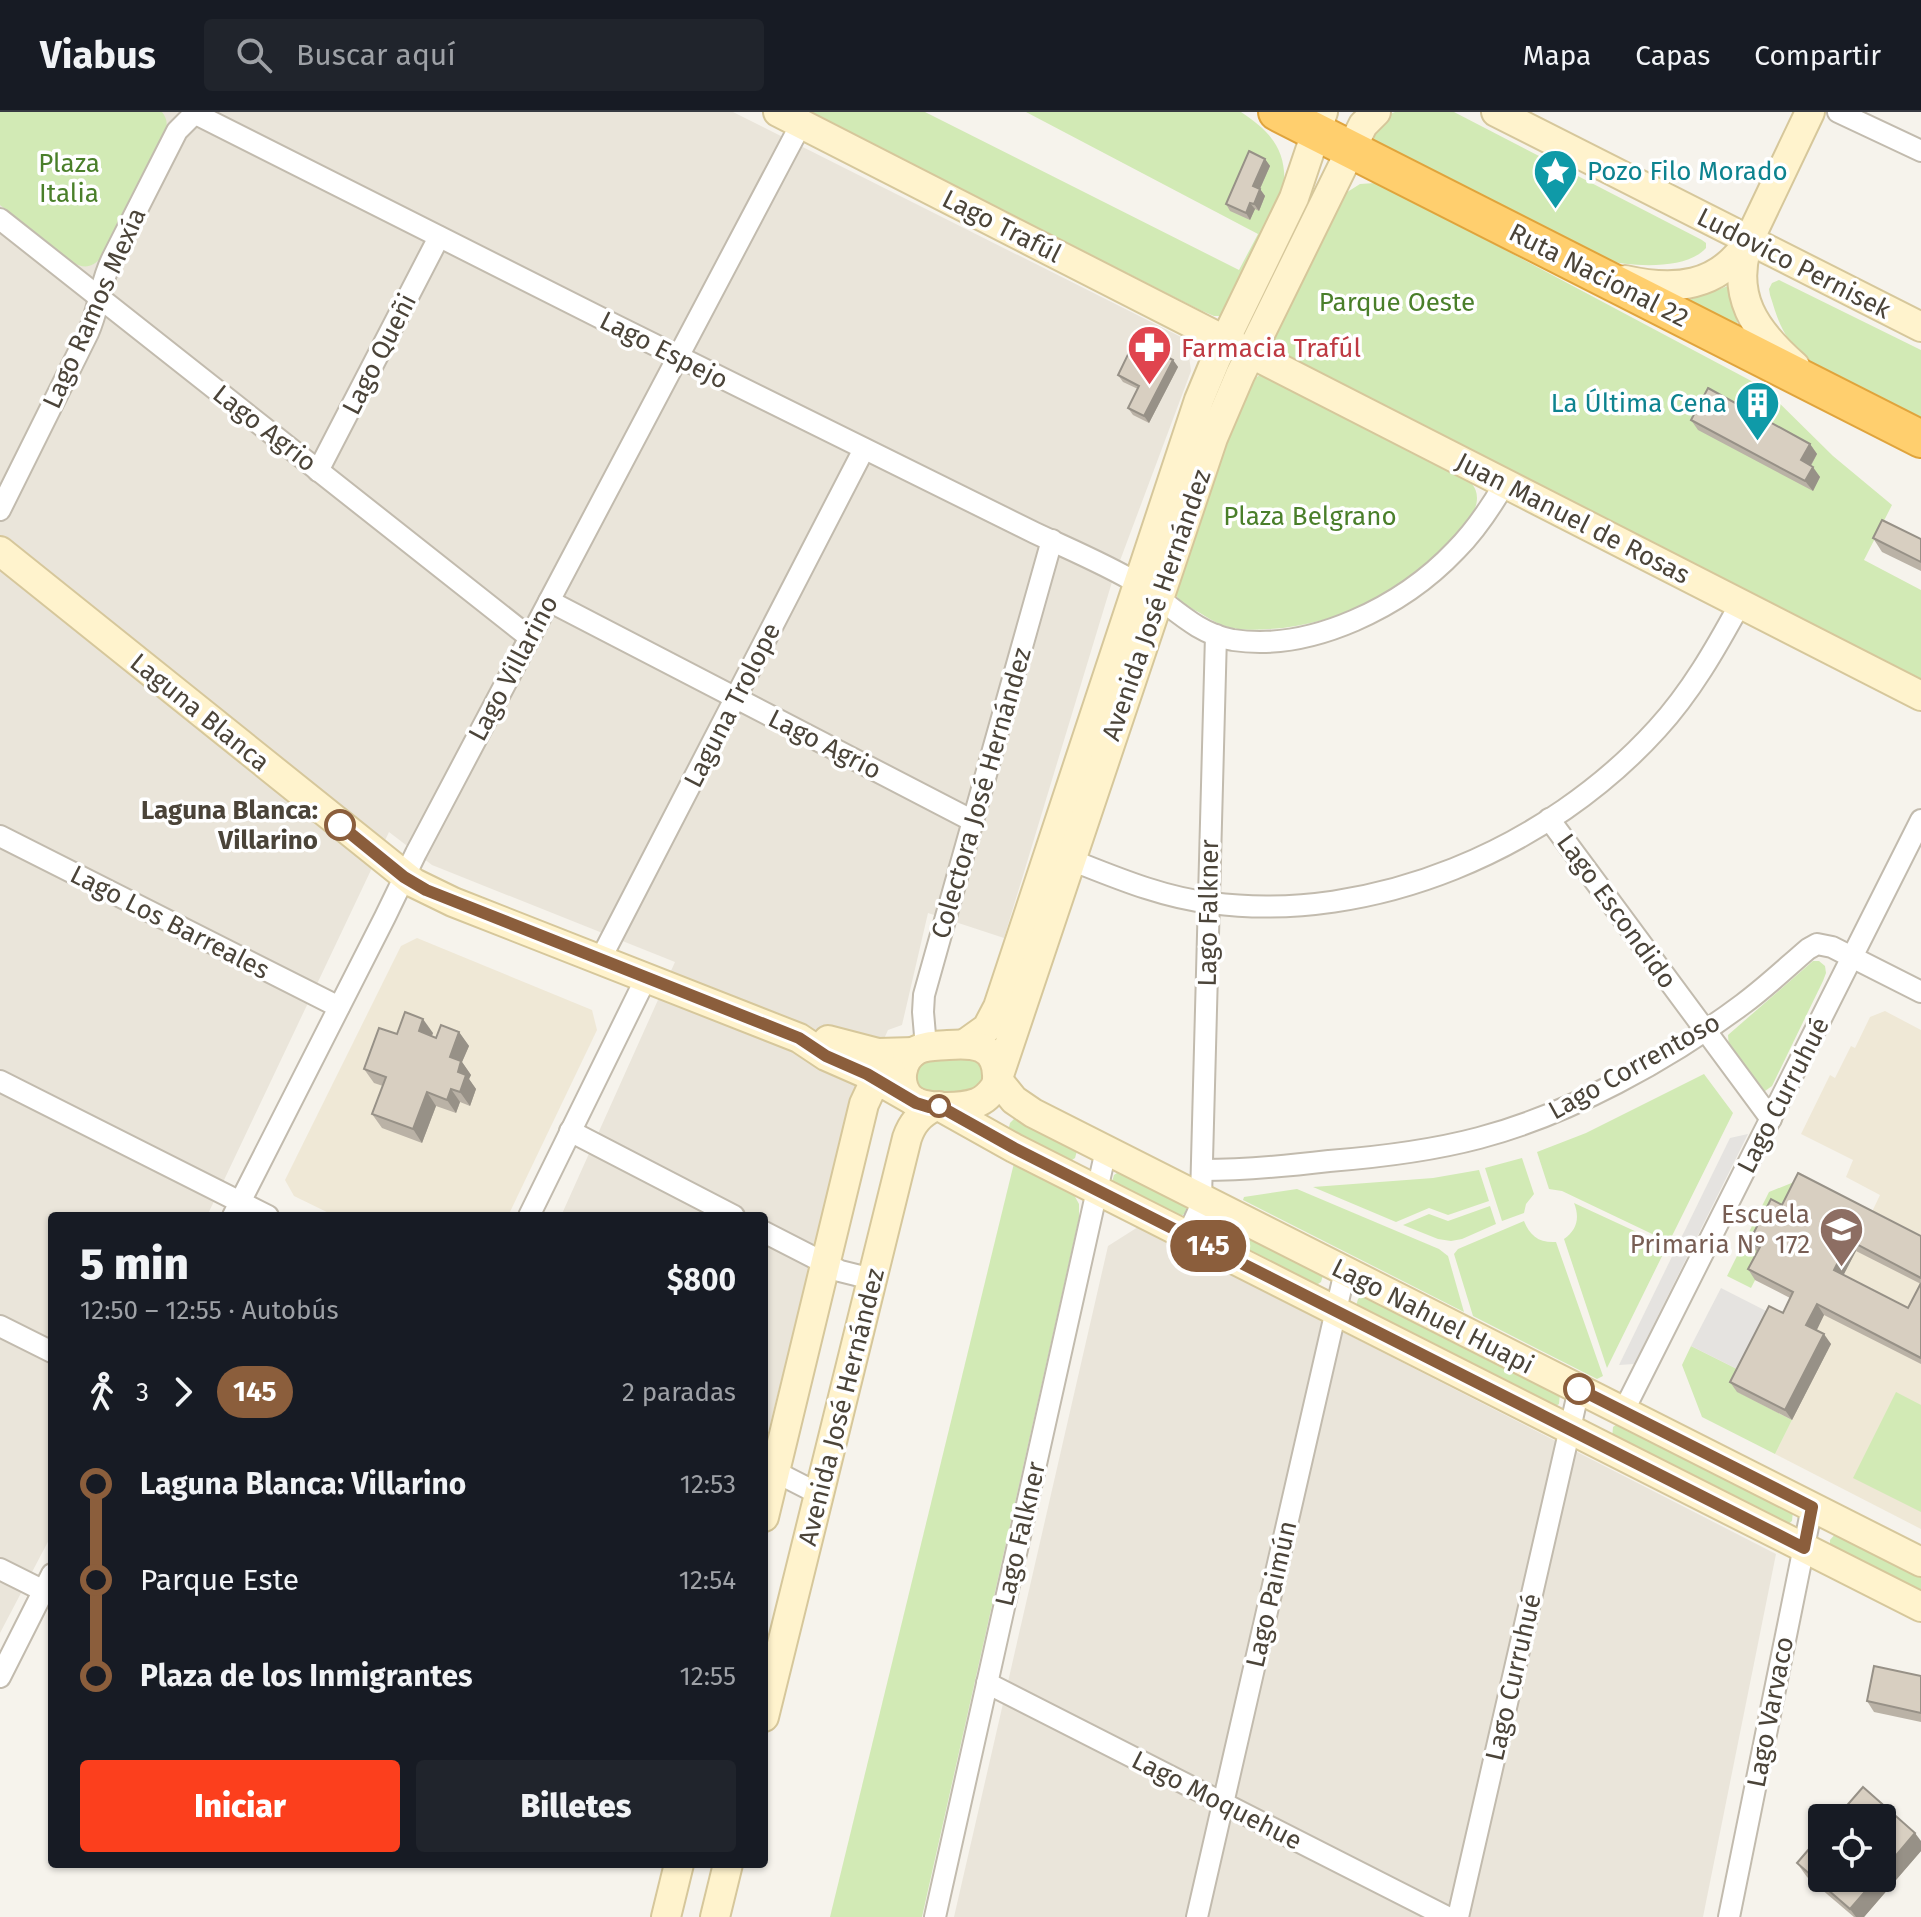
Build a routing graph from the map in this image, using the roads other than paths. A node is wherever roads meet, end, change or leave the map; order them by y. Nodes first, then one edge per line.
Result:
1 (194, 112) edge
2 (1277, 112) edge
3 (1376, 112) edge
4 (1496, 112) edge
5 (1810, 112) edge
6 (1838, 112) edge
7 (790, 118) edge
8 (1319, 122) edge
9 (1351, 149) junction
10 (1921, 151) edge
11 (0, 219) edge
12 (439, 237) junction
13 (1749, 240) junction
14 (1597, 274) junction
15 (99, 298) junction
16 (1921, 327) edge
17 (1225, 340) junction
18 (1250, 353) junction
19 (678, 356) junction
20 (1820, 388) junction
21 (1921, 439) edge
22 (864, 449) junction
23 (318, 471) junction
24 (1505, 483) junction
25 (0, 510) edge
26 (1052, 540) junction
27 (0, 551) edge
28 (1148, 591) junction
29 (549, 601) junction
30 (1740, 604) junction
31 (1216, 635) junction
32 (529, 637) junction
33 (1921, 696) edge
34 (735, 698) junction
35 (1549, 819) junction
36 (1921, 820) edge
37 (973, 821) junction
38 (0, 836) edge
39 (1060, 855) junction
40 (404, 877) junction
41 (1209, 903) junction
42 (1852, 957) junction
43 (600, 960) junction
44 (646, 978) junction
45 (1921, 992) edge
46 (339, 1007) junction
47 (1706, 1031) junction
48 (799, 1038) junction
49 (966, 1043) junction
50 (917, 1051) junction
51 (997, 1077) junction
52 (0, 1081) edge
53 (879, 1081) junction
54 (930, 1105) junction
55 (1771, 1119) junction
56 (570, 1131) junction
57 (1106, 1150) junction
58 (1202, 1184) junction
59 (1097, 1190) junction
60 (237, 1209) edge
61 (531, 1212) edge
62 (726, 1212) edge
63 (768, 1234) edge
64 (1187, 1236) junction
65 (825, 1264) junction
66 (1345, 1271) junction
67 (872, 1279) junction
68 (1336, 1311) junction
69 (0, 1326) edge
70 (48, 1350) edge
71 (1579, 1389) junction
72 (1623, 1412) junction
73 (1570, 1429) junction
74 (769, 1469) edge
75 (819, 1494) junction
76 (1812, 1507) junction
77 (1804, 1548) junction
78 (1921, 1562) edge
79 (0, 1569) edge
80 (48, 1583) edge
81 (1921, 1607) edge
82 (0, 1677) edge
83 (987, 1683) junction
84 (768, 1701) edge
85 (1223, 1803) junction
86 (678, 1868) edge
87 (727, 1868) edge
88 (666, 1917) edge
89 (715, 1917) edge
90 (935, 1917) edge
91 (1197, 1917) edge
92 (1447, 1917) edge
93 (1458, 1917) edge
94 (1729, 1917) edge

1 - 12 street, Lago Espejo
1 - 15 street, Lago Ramos Mexía
2 - 8 highway, Ruta Nacional 22
3 - 9 main road, Avenida José Hernández
4 - 13 main road, Ludovico Pernisek
5 - 13 main road
6 - 10 street
7 - 17 main road, Lago Trafúl
7 - 19 street, Lago Villarino
8 - 9 highway, Ruta Nacional 22
8 - 17 main road, Avenida José Hernández
9 - 14 highway, Ruta Nacional 22
9 - 18 main road, Avenida José Hernández
11 - 15 street, Lago Agrio
12 - 19 street, Lago Espejo
12 - 23 street, Lago Queñi
13 - 14 main road
13 - 16 main road, Ludovico Pernisek
13 - 20 main road
14 - 20 highway, Ruta Nacional 22
15 - 23 street, Lago Agrio
15 - 25 street, Lago Ramos Mexía
17 - 18 main road, Juan Manuel de Rosas
17 - 28 main road, Avenida José Hernández
18 - 24 main road, Juan Manuel de Rosas
18 - 28 main road, Avenida José Hernández
19 - 22 street, Lago Espejo
19 - 29 street, Lago Villarino
20 - 21 highway, Ruta Nacional 22
22 - 26 street, Lago Espejo
22 - 34 street, Laguna Trolope
23 - 32 street, Lago Agrio
24 - 30 main road, Juan Manuel de Rosas
24 - 31 street
26 - 28 street, Lago Espejo
26 - 37 street, Colectora José Hernández
27 - 40 main road, Laguna Blanca
28 - 31 street, Lago Espejo
28 - 39 main road, Avenida José Hernández
29 - 32 street, Lago Villarino
29 - 34 street, Lago Agrio
30 - 33 main road, Juan Manuel de Rosas
30 - 35 street
31 - 41 street, Lago Falkner
32 - 40 street, Lago Villarino
34 - 37 street, Lago Agrio
34 - 43 street, Laguna Trolope
35 - 41 street
35 - 47 street, Lago Escondido
36 - 42 street, Lago Curruhué
37 - 50 street, Colectora José Hernández
38 - 46 street, Lago Los Barreales
39 - 41 street
39 - 49 main road, Avenida José Hernández
39 - 51 main road, Avenida José Hernández
40 - 43 main road, Laguna Blanca
40 - 46 street, Lago Villarino
41 - 58 street, Lago Falkner
42 - 45 street
42 - 47 street, Lago Correntoso
42 - 55 street, Lago Curruhué
43 - 44 main road, Laguna Blanca
44 - 48 main road, Laguna Blanca
44 - 56 street
46 - 60 street, Lago Villarino
47 - 55 street, Lago Escondido
47 - 58 street, Lago Correntoso
48 - 50 main road, Laguna Blanca
48 - 53 main road, Laguna Blanca
49 - 50 main road
49 - 51 main road
50 - 53 main road, Avenida José Hernández
50 - 54 main road
51 - 54 main road, Avenida José Hernández
51 - 57 main road, Lago Nahuel Huapi
52 - 60 street
53 - 54 main road, Laguna Blanca
53 - 65 main road, Avenida José Hernández
54 - 59 main road, Lago Nahuel Huapi
54 - 67 main road, Avenida José Hernández
55 - 72 street, Lago Curruhué
56 - 61 street
56 - 62 street
57 - 58 main road, Lago Nahuel Huapi
57 - 59 street, Lago Falkner
58 - 64 street, Lago Falkner
58 - 66 main road, Lago Nahuel Huapi
59 - 64 main road, Lago Nahuel Huapi
59 - 83 street, Lago Falkner
63 - 65 street
64 - 68 main road, Lago Nahuel Huapi
65 - 67 street
65 - 74 main road, Avenida José Hernández
66 - 68 street, Lago Paimún
66 - 71 main road, Lago Nahuel Huapi
67 - 75 main road, Avenida José Hernández
68 - 73 main road, Lago Nahuel Huapi
68 - 85 street, Lago Paimún
69 - 70 street
71 - 72 main road, Lago Nahuel Huapi
71 - 73 street, Lago Curruhué
72 - 76 main road, Lago Nahuel Huapi
73 - 77 main road, Lago Nahuel Huapi
73 - 93 street, Lago Curruhué
74 - 75 street
75 - 84 main road, Avenida José Hernández
76 - 77 street, Lago Varvaco
76 - 78 main road, Lago Nahuel Huapi
77 - 81 main road, Lago Nahuel Huapi
77 - 94 street, Lago Varvaco
79 - 80 street
80 - 82 street
83 - 85 street, Lago Moquehue
83 - 90 street, Lago Falkner
85 - 91 street, Lago Paimún
85 - 92 street, Lago Moquehue
86 - 88 main road
87 - 89 main road

